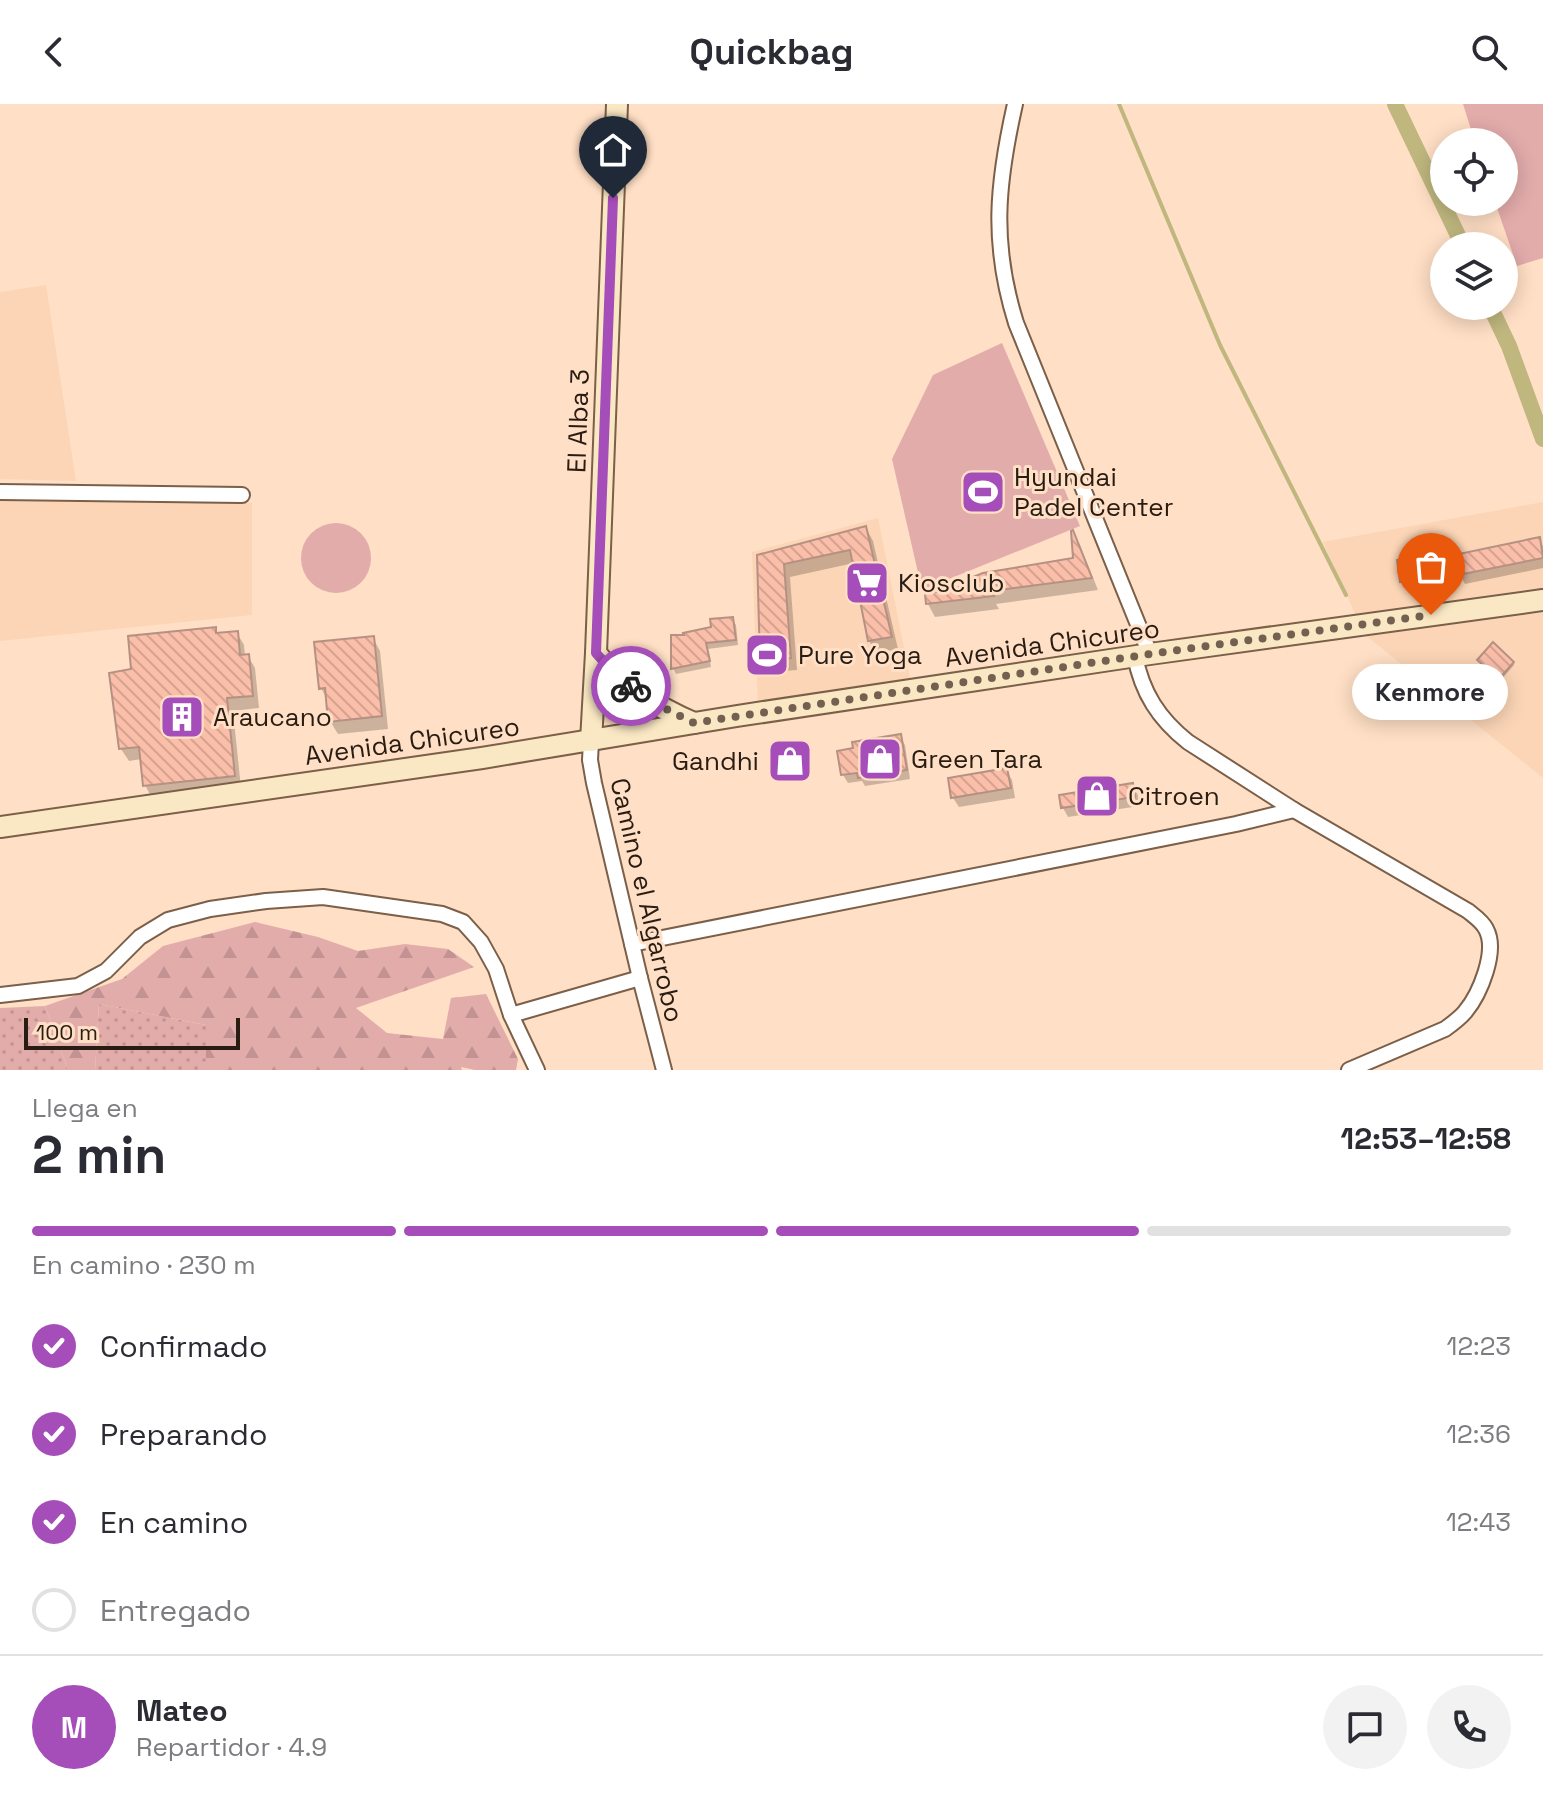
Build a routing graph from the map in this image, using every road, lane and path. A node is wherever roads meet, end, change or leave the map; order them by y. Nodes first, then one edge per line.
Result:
1 (617, 104) edge
2 (1015, 104) edge
3 (0, 492) edge
4 (242, 495) dead end
5 (1543, 600) edge
6 (596, 653) junction
7 (1143, 655) junction
8 (620, 678) junction
9 (594, 687) junction
10 (694, 723) junction
11 (591, 741) junction
12 (1294, 810) junction
13 (0, 827) edge
14 (632, 944) junction
15 (640, 978) junction
16 (0, 995) edge
17 (511, 1015) junction
18 (537, 1070) edge
19 (664, 1070) edge
20 (1349, 1070) edge

1 - 6 main road, El Alba 3
2 - 7 street
3 - 4 street
5 - 7 main road, Avenida Chicureo
6 - 8 main road
6 - 9 main road, El Alba 3
7 - 10 main road, Avenida Chicureo
7 - 12 street
8 - 9 main road
8 - 10 main road
9 - 11 main road, El Alba 3
10 - 11 main road, Avenida Chicureo
11 - 13 main road, Avenida Chicureo
11 - 14 street, Camino el Algarrobo
12 - 14 street
12 - 20 street
14 - 15 street, Camino el Algarrobo
15 - 17 street
15 - 19 street, Camino el Algarrobo
16 - 17 street
17 - 18 street

